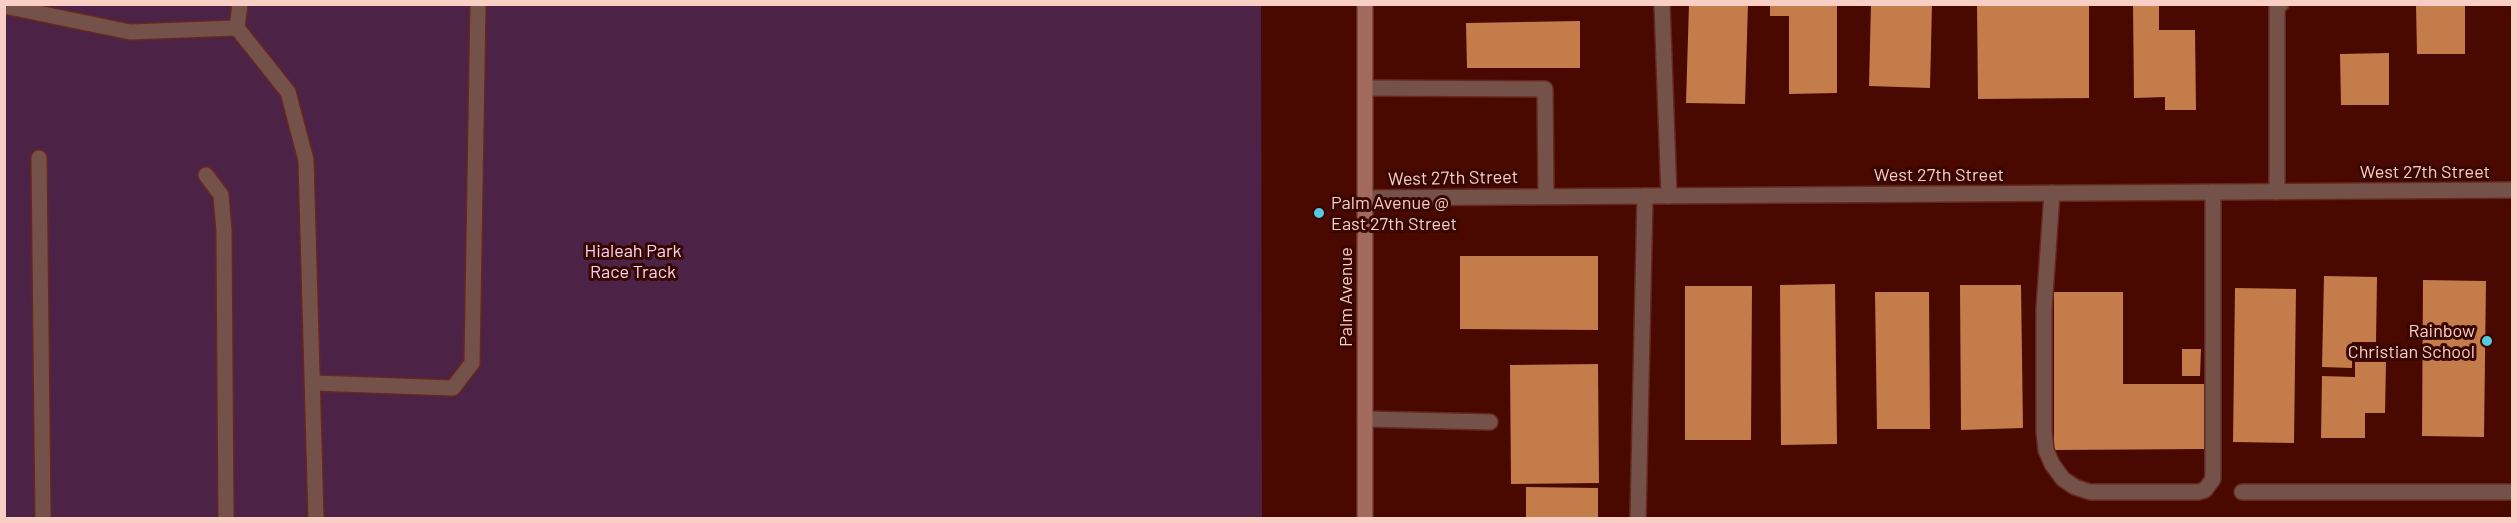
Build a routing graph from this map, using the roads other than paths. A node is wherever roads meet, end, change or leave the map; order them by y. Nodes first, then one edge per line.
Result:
1 (240, 4) edge
2 (478, 4) edge
3 (1365, 4) edge
4 (1662, 4) edge
5 (2281, 4) edge
6 (4, 6) edge
7 (237, 28) junction
8 (1365, 88) junction
9 (39, 158) dead end
10 (206, 175) dead end
11 (2512, 190) edge
12 (2213, 192) junction
13 (2277, 192) junction
14 (2052, 193) junction
15 (1546, 196) junction
16 (1645, 196) junction
17 (1669, 196) junction
18 (1366, 198) junction
19 (314, 383) junction
20 (1365, 419) junction
21 (1490, 422) dead end
22 (2242, 492) dead end
23 (2512, 492) edge
24 (43, 519) edge
25 (226, 519) edge
26 (316, 519) edge
27 (1365, 519) edge
28 (1638, 519) edge

1 - 7 street
2 - 19 street
3 - 8 main road, Palm Avenue
4 - 17 street
5 - 13 street
6 - 7 street
7 - 19 street
8 - 15 street
8 - 18 main road, Palm Avenue
9 - 24 street
10 - 25 street
11 - 13 street, West 27th Street
12 - 13 street, West 27th Street
12 - 14 street, West 27th Street
12 - 14 street
14 - 17 street, West 27th Street
15 - 16 street, West 27th Street
15 - 18 street, West 27th Street
16 - 17 street, West 27th Street
16 - 28 street
18 - 20 main road, Palm Avenue
19 - 26 street
20 - 21 street
20 - 27 main road, Palm Avenue
22 - 23 street

